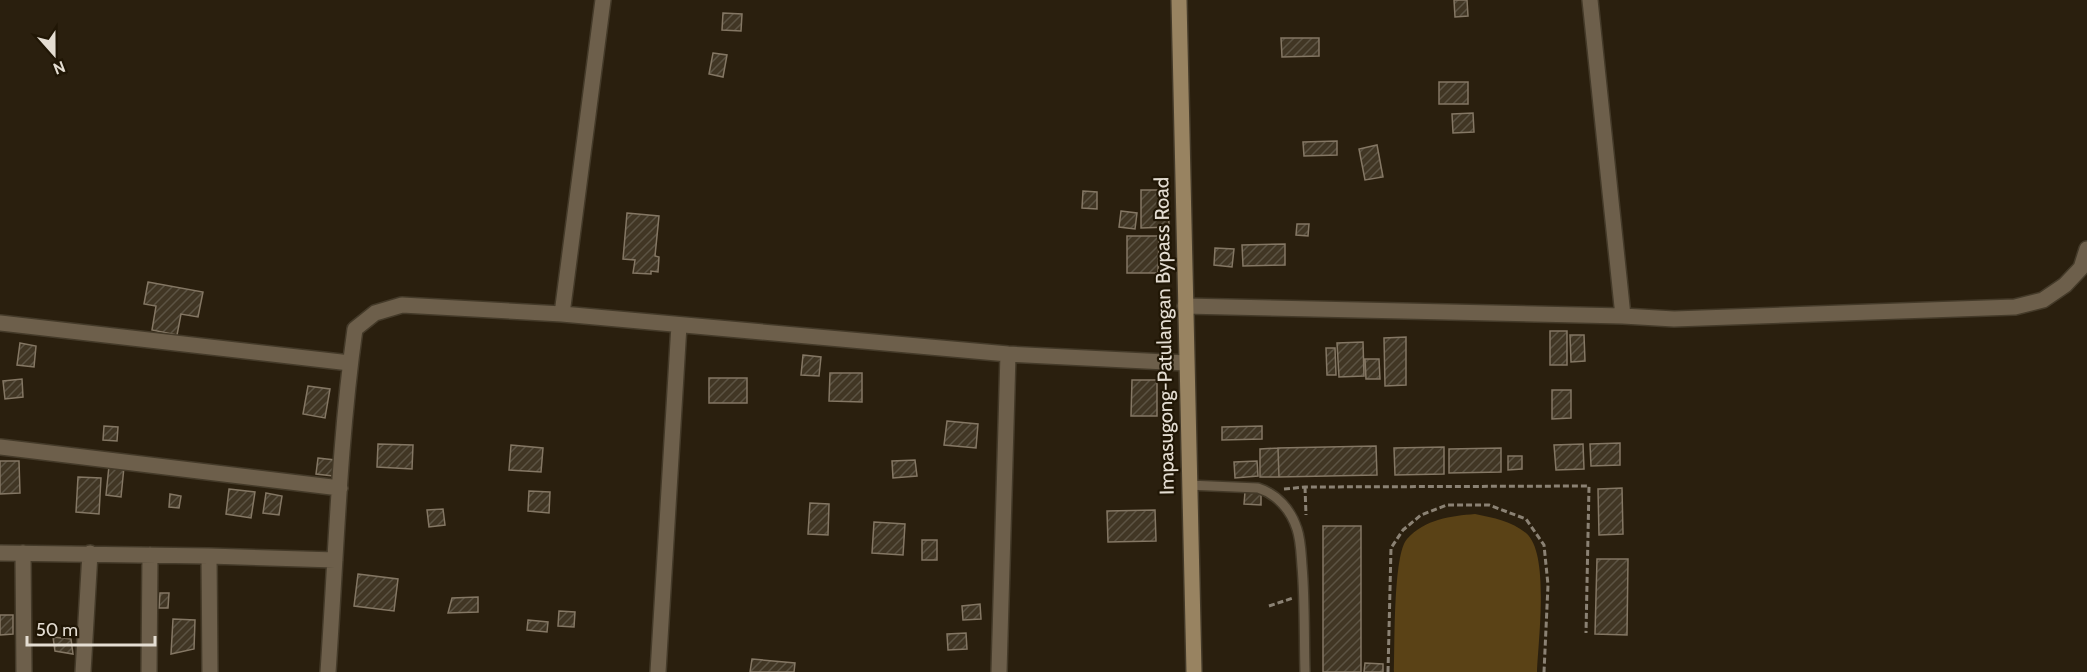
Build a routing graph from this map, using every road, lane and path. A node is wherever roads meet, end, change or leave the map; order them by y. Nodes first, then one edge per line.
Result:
1 (603, 0) edge
2 (1179, 0) edge
3 (1590, 0) edge
4 (2087, 249) edge
5 (1185, 306) junction
6 (562, 314) junction
7 (1623, 316) junction
8 (0, 323) edge
9 (679, 325) junction
10 (1008, 354) junction
11 (350, 363) junction
12 (1186, 363) junction
13 (0, 447) edge
14 (1188, 485) junction
15 (1305, 487) junction
16 (340, 488) junction
17 (1268, 491) junction
18 (1297, 529) junction
19 (0, 553) edge
20 (90, 553) junction
21 (23, 554) junction
22 (150, 555) junction
23 (209, 556) junction
24 (335, 560) junction
25 (1304, 594) junction
26 (1269, 606) dead end
27 (1587, 633) dead end
28 (24, 672) edge
29 (84, 672) edge
30 (148, 672) edge
31 (210, 672) edge
32 (328, 672) edge
33 (658, 672) edge
34 (999, 672) edge
35 (1194, 672) edge
36 (1305, 672) edge
37 (1388, 672) edge
38 (1544, 672) edge

1 - 6 street
2 - 5 main road, Impasugong-Patulangan Bypass Road
3 - 7 street
4 - 7 street
5 - 7 street
5 - 12 main road, Impasugong-Patulangan Bypass Road
6 - 9 street
6 - 11 street
8 - 11 street
9 - 10 street
9 - 33 street
10 - 12 street
10 - 34 street
11 - 16 street
12 - 14 main road, Impasugong-Patulangan Bypass Road
13 - 16 street
14 - 17 lane
14 - 35 main road, Impasugong-Patulangan Bypass Road
15 - 17 path
15 - 18 path
15 - 27 path
16 - 24 street
17 - 18 lane
18 - 25 lane
19 - 21 street
20 - 21 street
20 - 22 street
20 - 29 street
21 - 28 street
22 - 23 street
22 - 30 street
23 - 24 street
23 - 31 street
24 - 32 street
25 - 26 path
25 - 36 lane
37 - 38 path

